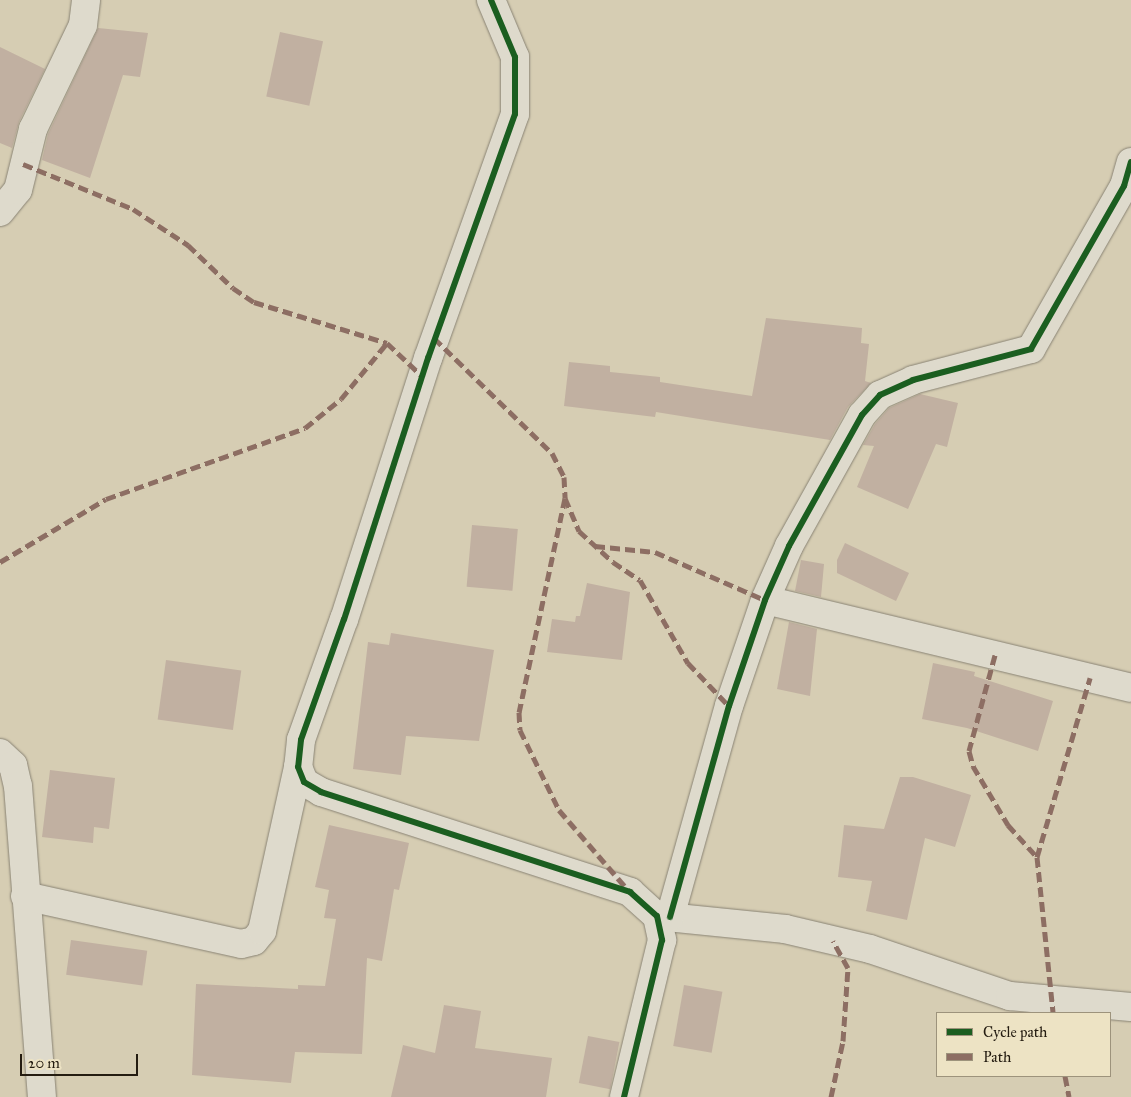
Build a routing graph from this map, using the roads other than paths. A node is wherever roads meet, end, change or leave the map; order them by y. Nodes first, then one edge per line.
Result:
1 (86, 0) edge
2 (491, 0) edge
3 (1131, 162) edge
4 (0, 212) edge
5 (765, 600) junction
6 (1131, 688) edge
7 (0, 753) edge
8 (298, 767) junction
9 (25, 896) junction
10 (664, 917) junction
11 (1131, 1007) edge
12 (42, 1097) edge
13 (624, 1097) edge

1 - 4 street
2 - 8 street
3 - 5 street
5 - 6 street
5 - 10 street
7 - 9 street
8 - 9 street
8 - 10 street
9 - 12 street
10 - 11 street
10 - 13 street

